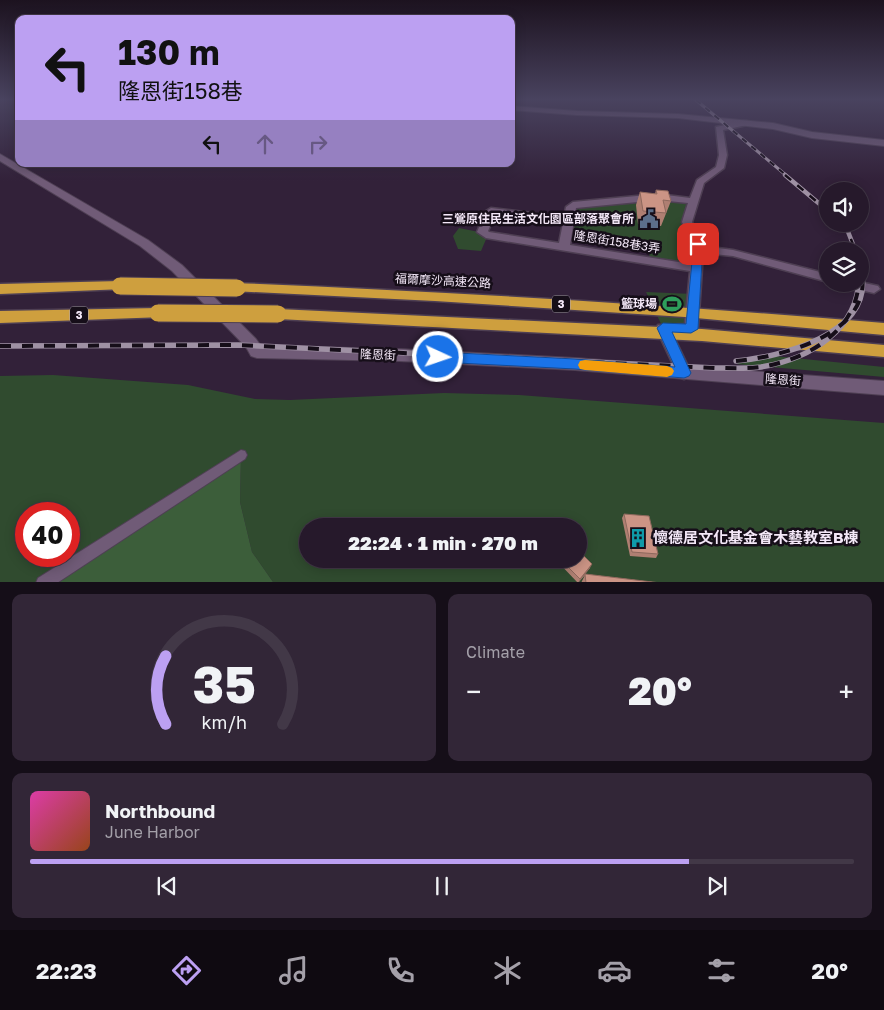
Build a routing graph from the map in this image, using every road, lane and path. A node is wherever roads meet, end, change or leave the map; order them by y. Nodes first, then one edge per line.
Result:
1 (727, 127) edge
2 (777, 127) edge
3 (884, 143) edge
4 (0, 157) edge
5 (15, 166) edge
6 (17, 167) edge
7 (694, 201) junction
8 (568, 220) junction
9 (564, 248) junction
10 (696, 249) junction
11 (695, 268) junction
12 (819, 276) edge
13 (869, 288) edge
14 (0, 289) edge
15 (874, 289) dead end
16 (692, 313) junction
17 (0, 317) edge
18 (884, 329) edge
19 (666, 333) junction
20 (884, 351) edge
21 (684, 373) junction
22 (884, 388) edge
23 (241, 455) dead end
24 (43, 582) edge

1 - 7 street
2 - 3 street
4 - 5 street, 隆恩街
6 - 21 street, 隆恩街
7 - 8 street, 隆恩街158巷3弄
7 - 10 street
8 - 9 street, 隆恩街158巷3弄
8 - 9 street, 隆恩街158巷3弄
9 - 11 street, 隆恩街158巷3弄
10 - 11 street
10 - 12 street
11 - 16 street
13 - 15 street
14 - 16 highway, 福爾摩沙高速公路 / 3, bridge
16 - 18 highway, 福爾摩沙高速公路 / 3
16 - 19 street
17 - 19 highway, 3, bridge
19 - 20 highway, 3
19 - 21 street
21 - 22 street, 隆恩街
23 - 24 street

